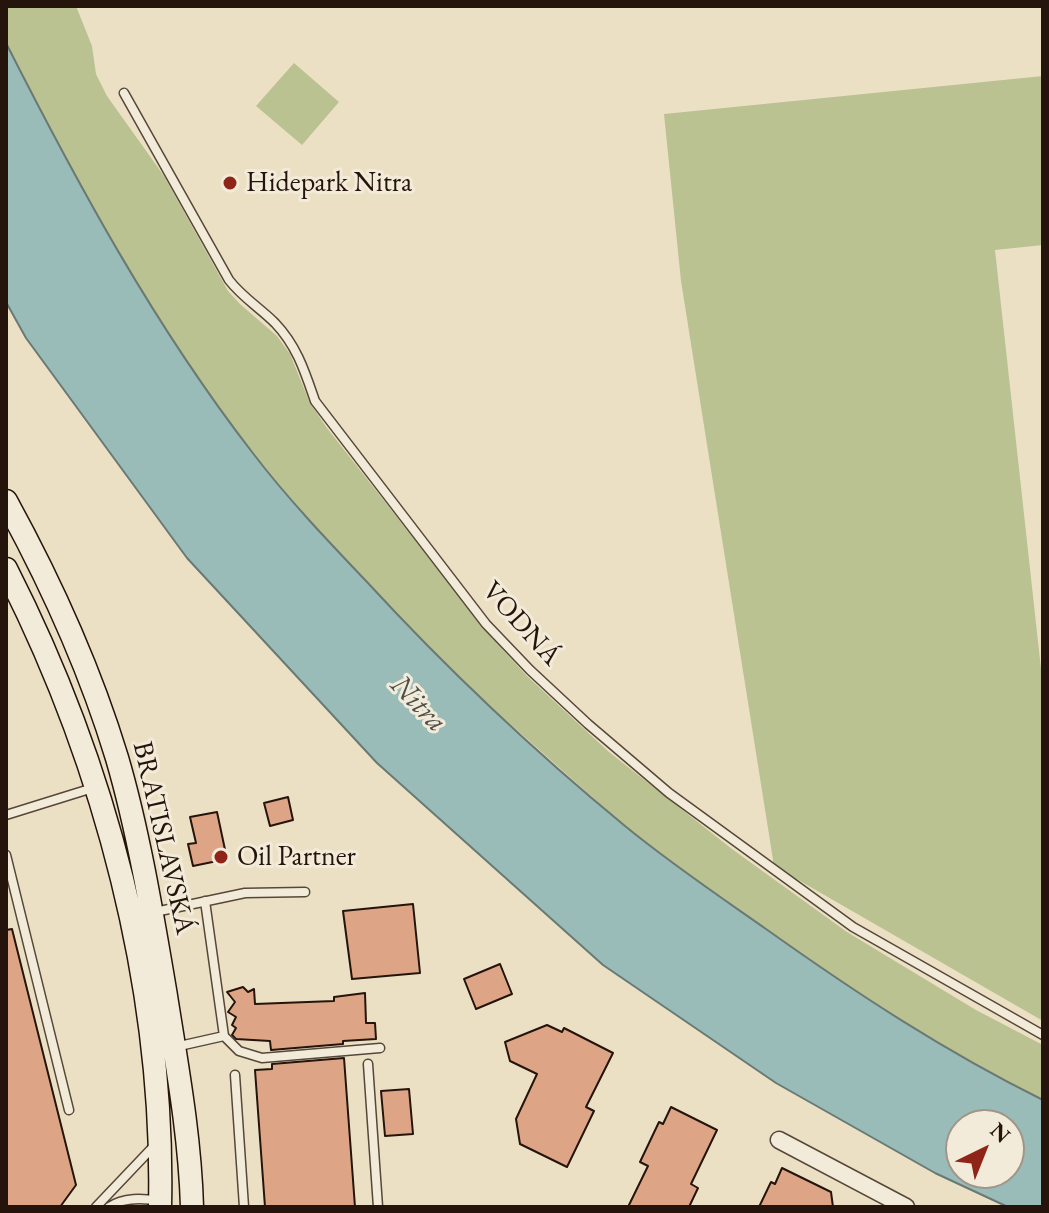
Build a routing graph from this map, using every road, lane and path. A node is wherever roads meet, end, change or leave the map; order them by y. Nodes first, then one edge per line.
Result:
1 (124, 93) dead end
2 (6, 501) edge
3 (6, 569) edge
4 (48, 584) junction
5 (20, 596) junction
6 (97, 787) junction
7 (6, 815) edge
8 (6, 855) edge
9 (305, 892) dead end
10 (205, 901) junction
11 (151, 913) junction
12 (1043, 1035) edge
13 (224, 1036) junction
14 (174, 1047) junction
15 (380, 1048) dead end
16 (368, 1064) dead end
17 (235, 1075) dead end
18 (69, 1110) dead end
19 (160, 1139) junction
20 (779, 1140) dead end
21 (161, 1205) edge
22 (96, 1207) edge
23 (109, 1207) edge
24 (192, 1207) edge
25 (244, 1207) edge
26 (378, 1207) edge
27 (906, 1207) edge

1 - 12 lane, VODNÁ
2 - 4 main road, BRATISLAVSKÁ
3 - 5 main road, BRATISLAVSKÁ
4 - 5 main road
4 - 11 main road, BRATISLAVSKÁ
5 - 6 main road, BRATISLAVSKÁ
6 - 7 lane
6 - 19 main road, BRATISLAVSKÁ
8 - 18 lane
9 - 10 lane
10 - 11 lane
10 - 13 lane
11 - 14 main road, BRATISLAVSKÁ
13 - 14 lane
13 - 15 lane
14 - 24 main road, BRATISLAVSKÁ
16 - 26 lane
17 - 25 lane
19 - 21 main road, BRATISLAVSKÁ
19 - 22 lane
20 - 27 street
21 - 23 lane

